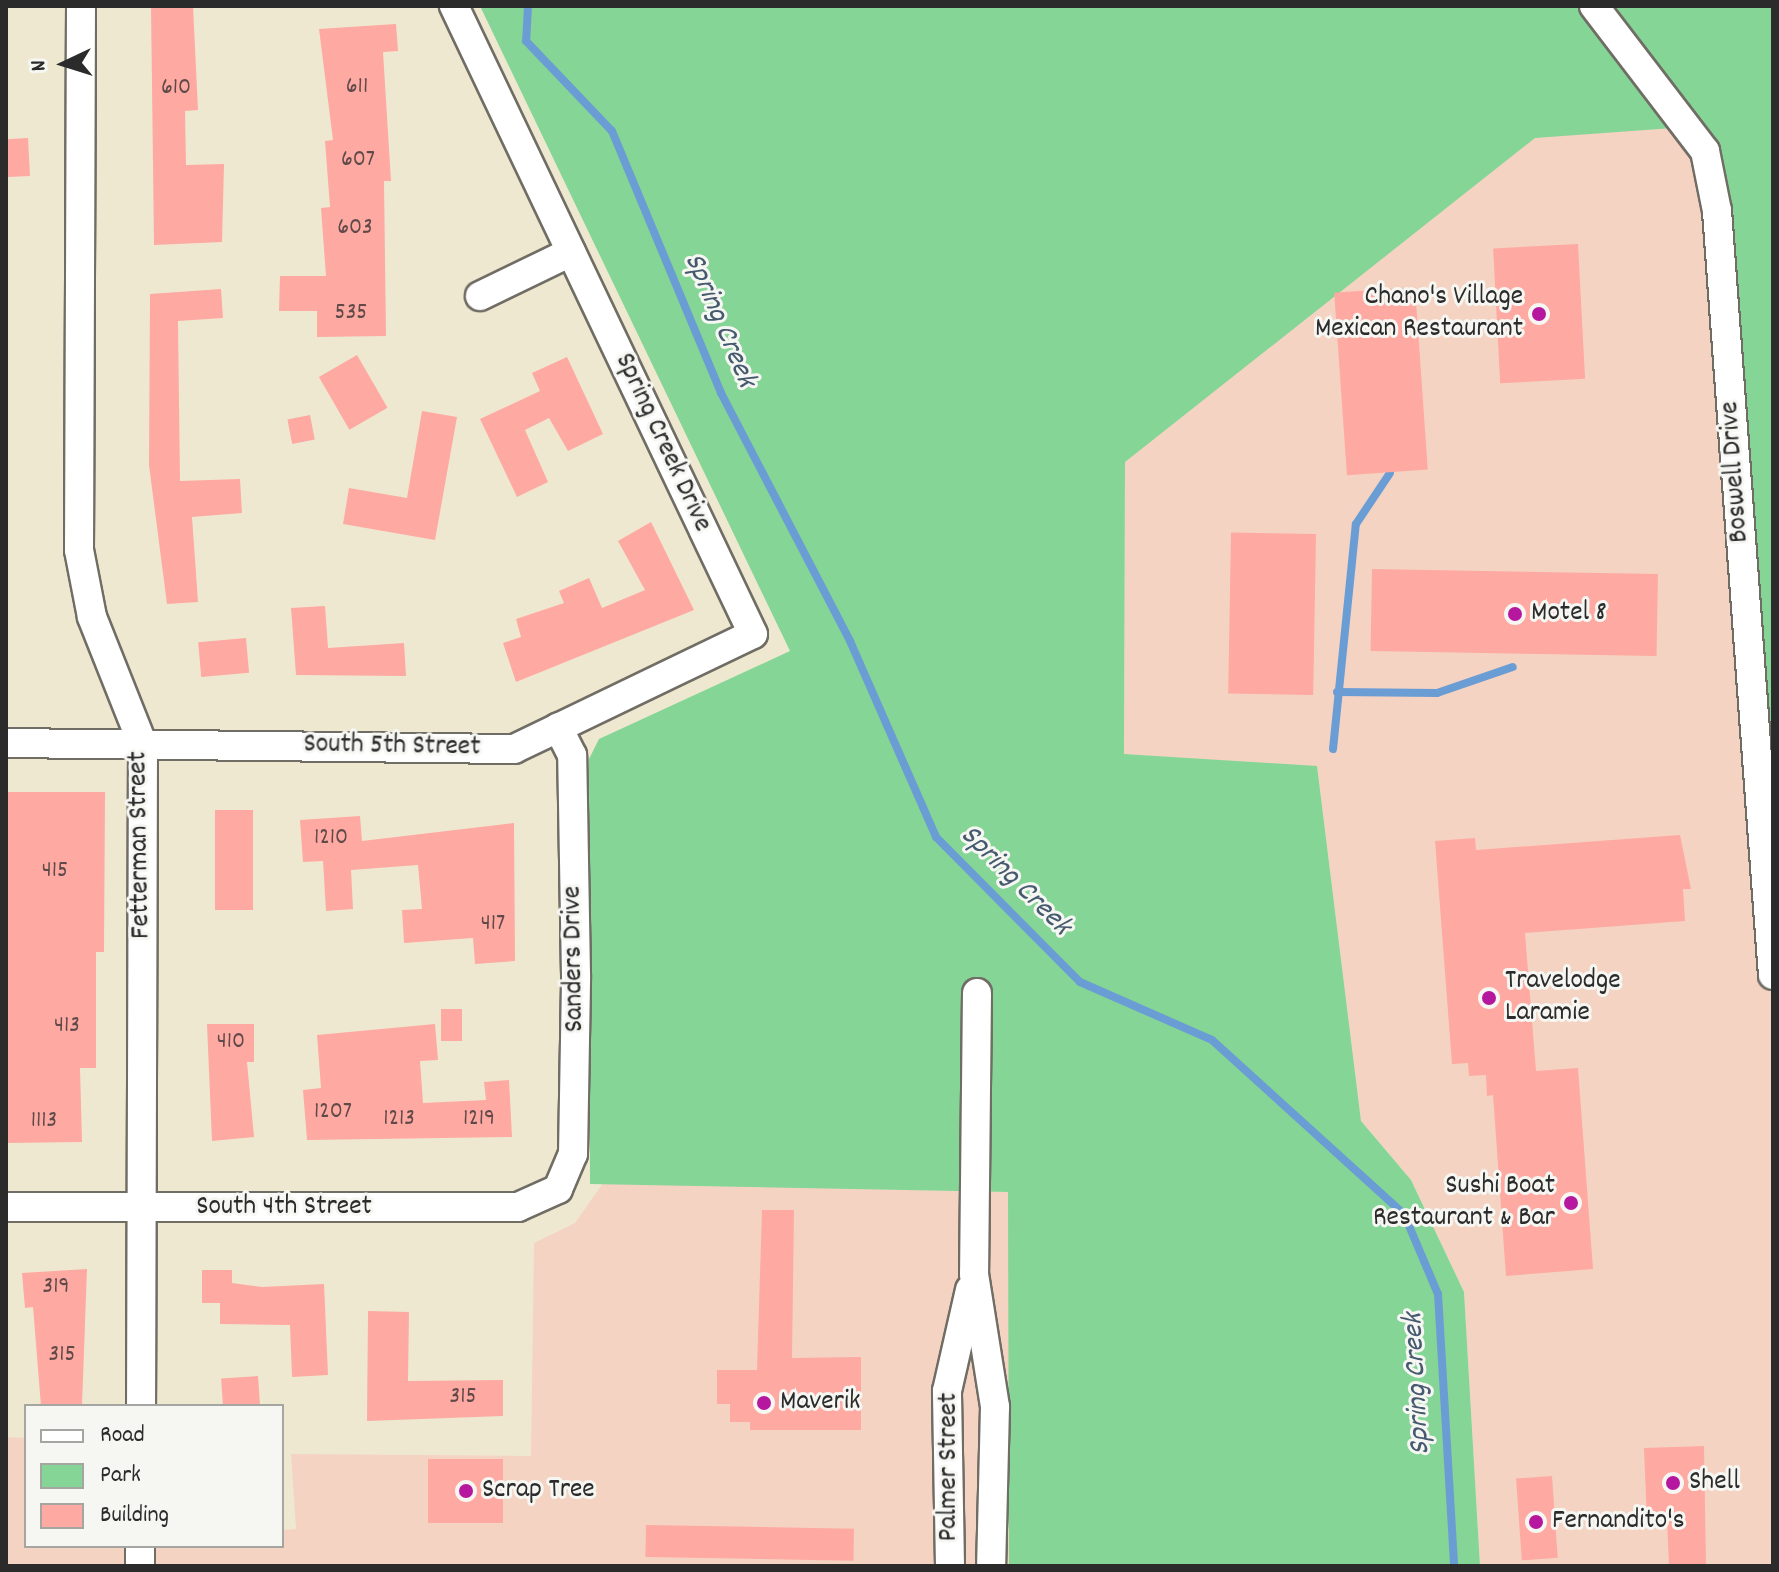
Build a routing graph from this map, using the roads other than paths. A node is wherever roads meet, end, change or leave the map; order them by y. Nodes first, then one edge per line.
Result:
1 (81, 6) edge
2 (454, 6) edge
3 (1594, 6) edge
4 (571, 252) junction
5 (480, 296) dead end
6 (753, 634) joint
7 (558, 727) junction
8 (6, 743) edge
9 (143, 745) junction
10 (1773, 975) edge
11 (977, 993) dead end
12 (558, 1189) joint
13 (6, 1207) edge
14 (141, 1208) junction
15 (974, 1274) junction
16 (141, 1404) edge
17 (950, 1566) edge
18 (991, 1566) edge

1 - 9 street, Fetterman Street
2 - 4 street, Spring Creek Drive
3 - 10 street, Boswell Drive
4 - 5 street
4 - 6 street, Spring Creek Drive
6 - 7 street, South 5th Street
7 - 9 street, South 5th Street
7 - 12 street, Sanders Drive
8 - 9 street, South 5th Street
9 - 14 street, Fetterman Street
11 - 15 street, Palmer Street
12 - 14 street, South 4th Street
13 - 14 street, South 4th Street
14 - 16 street, Fetterman Street
15 - 17 street, Palmer Street
15 - 18 street, Palmer Street

